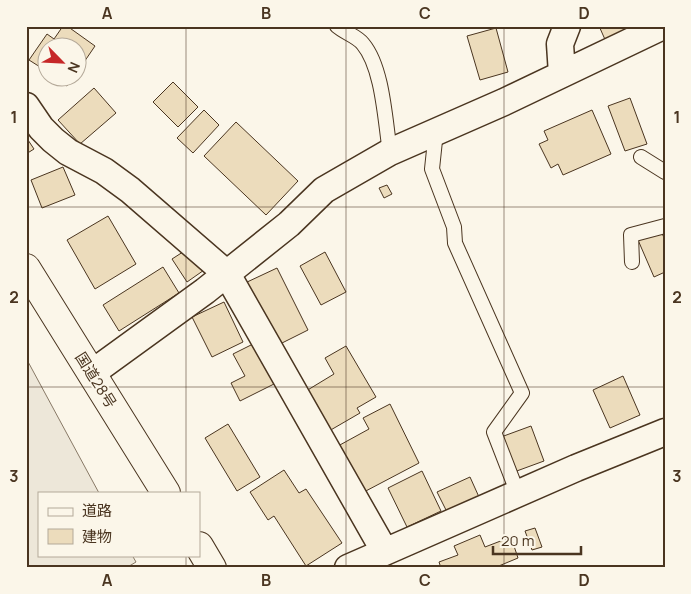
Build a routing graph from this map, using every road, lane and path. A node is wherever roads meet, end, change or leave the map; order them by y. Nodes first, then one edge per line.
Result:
1 (338, 26) edge
2 (567, 26) edge
3 (663, 26) edge
4 (562, 74) junction
5 (26, 106) edge
6 (436, 131) junction
7 (390, 152) junction
8 (641, 157) dead end
9 (665, 172) edge
10 (665, 226) edge
11 (632, 262) dead end
12 (26, 268) edge
13 (227, 274) junction
14 (92, 373) junction
15 (665, 432) edge
16 (165, 492) edge
17 (518, 494) junction
18 (200, 548) edge
19 (385, 552) junction
20 (212, 568) edge
21 (348, 568) edge

1 - 7 lane
2 - 4 street
3 - 4 street
4 - 6 street
5 - 13 street
6 - 7 street
6 - 17 lane
7 - 13 street
8 - 9 lane
10 - 11 lane
12 - 14 highway, 国道28号
13 - 14 street
13 - 19 street
14 - 16 highway, 国道28号
15 - 17 street
17 - 19 street
18 - 20 highway
19 - 21 street

